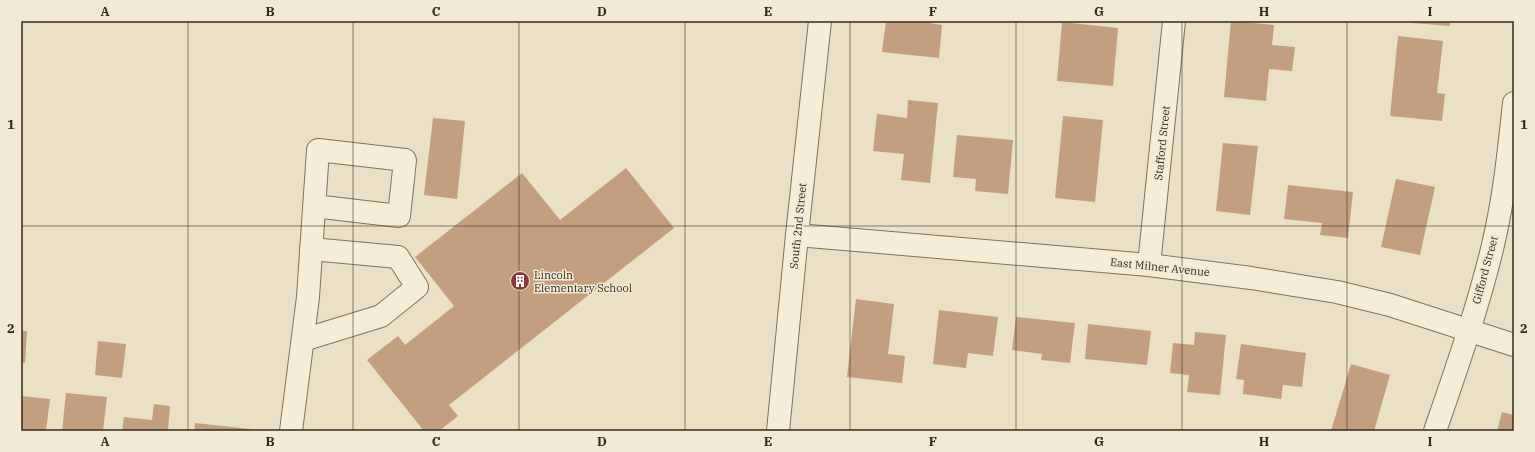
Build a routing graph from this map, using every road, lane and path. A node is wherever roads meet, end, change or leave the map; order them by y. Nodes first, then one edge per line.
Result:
1 (820, 21) edge
2 (1174, 21) edge
3 (1514, 103) edge
4 (314, 206) junction
5 (797, 235) junction
6 (311, 249) junction
7 (1149, 265) junction
8 (1469, 330) junction
9 (303, 340) junction
10 (1514, 344) edge
11 (290, 431) edge
12 (778, 431) edge
13 (1436, 431) edge

1 - 5 street, South 2nd Street
2 - 7 street, Stafford Street
3 - 8 street, Gifford Street
4 - 4 street
4 - 6 street
5 - 7 street, East Milner Avenue
5 - 12 street, South 2nd Street
6 - 9 street
6 - 9 street
7 - 8 street, East Milner Avenue
8 - 10 street, East Milner Avenue
8 - 13 street, Gifford Street
9 - 11 street

